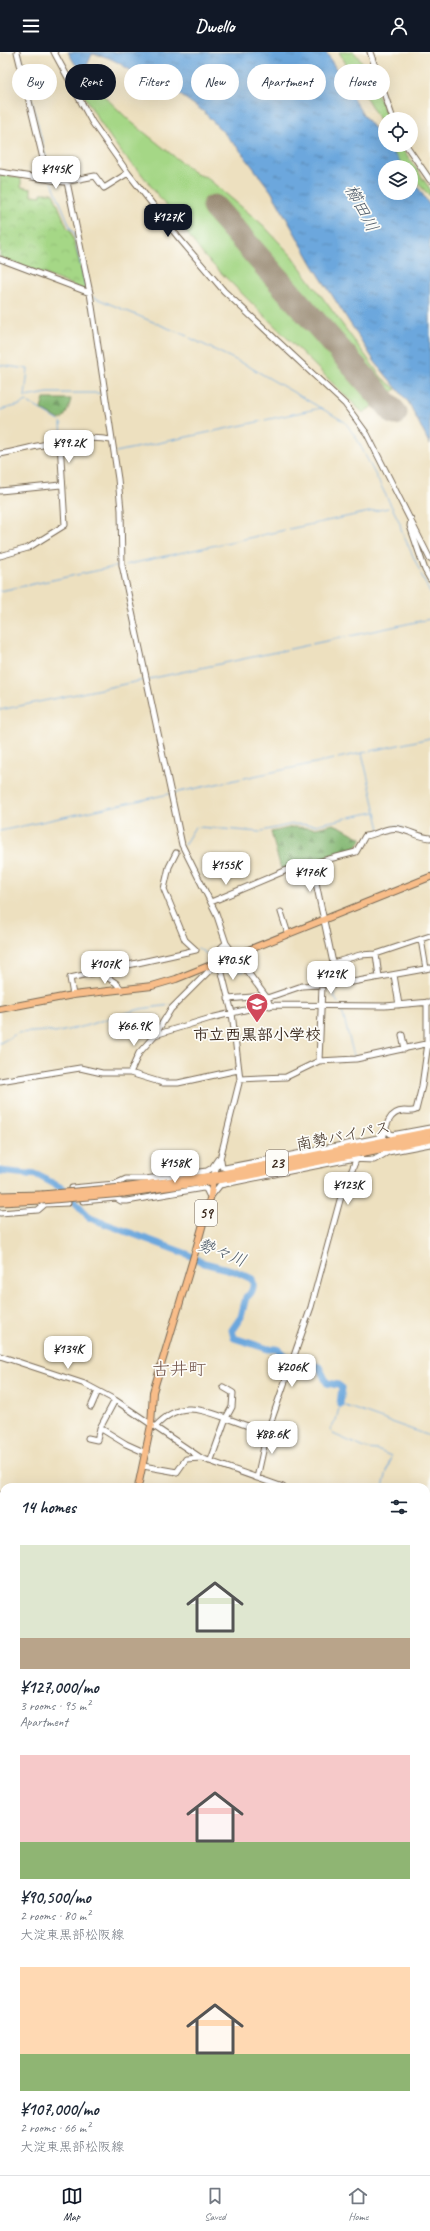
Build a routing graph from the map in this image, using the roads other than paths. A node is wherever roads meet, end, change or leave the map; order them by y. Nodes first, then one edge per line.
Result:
1 (18, 52) edge
2 (54, 52) edge
3 (370, 52) edge
4 (391, 112) edge
5 (411, 152) edge
6 (0, 172) edge
7 (128, 173) junction
8 (48, 179) junction
9 (430, 180) edge
10 (68, 182) junction
11 (0, 259) edge
12 (90, 294) junction
13 (111, 440) junction
14 (60, 442) junction
15 (0, 454) edge
16 (61, 485) junction
17 (0, 491) edge
18 (411, 519) junction
19 (0, 556) edge
20 (430, 559) edge
21 (430, 579) edge
22 (430, 838) edge
23 (176, 853) dead end
24 (312, 864) junction
25 (430, 877) edge
26 (211, 902) junction
27 (281, 912) dead end
28 (325, 919) junction
29 (288, 934) junction
30 (430, 936) edge
31 (421, 939) junction
32 (226, 943) junction
33 (376, 954) junction
34 (235, 956) junction
35 (216, 960) junction
36 (333, 963) junction
37 (428, 968) edge
38 (98, 972) junction
39 (394, 975) junction
40 (379, 977) junction
41 (334, 984) junction
42 (322, 986) junction
43 (122, 990) junction
44 (73, 995) junction
45 (266, 997) junction
46 (228, 998) junction
47 (429, 1002) edge
48 (399, 1005) junction
49 (270, 1006) junction
50 (322, 1006) junction
51 (0, 1009) edge
52 (232, 1013) junction
53 (155, 1035) junction
54 (402, 1035) dead end
55 (428, 1042) edge
56 (405, 1048) junction
57 (319, 1061) junction
58 (238, 1070) junction
59 (130, 1073) junction
60 (240, 1079) junction
61 (0, 1081) edge
62 (430, 1128) edge
63 (386, 1130) junction
64 (430, 1132) edge
65 (430, 1139) edge
66 (430, 1144) edge
67 (381, 1145) junction
68 (378, 1157) junction
69 (220, 1159) junction
70 (356, 1160) junction
71 (213, 1179) junction
72 (72, 1188) dead end
73 (211, 1195) junction
74 (0, 1196) edge
75 (42, 1197) junction
76 (0, 1202) edge
77 (68, 1202) dead end
78 (83, 1202) dead end
79 (0, 1212) edge
80 (0, 1356) edge
81 (222, 1387) dead end
82 (98, 1391) junction
83 (115, 1400) junction
84 (91, 1406) dead end
85 (226, 1418) junction
86 (153, 1426) junction
87 (100, 1428) junction
88 (267, 1433) junction
89 (88, 1438) dead end
90 (146, 1453) junction
91 (202, 1458) junction
92 (209, 1461) junction
93 (143, 1466) junction
94 (257, 1478) junction
95 (139, 1483) edge
96 (272, 1483) edge

1 - 8 street
2 - 7 street
3 - 4 street
5 - 9 street
6 - 8 street
7 - 10 street
7 - 18 street
8 - 10 street
10 - 12 street
11 - 12 street
12 - 13 street
13 - 14 street
13 - 26 street
14 - 15 street
14 - 16 street
16 - 17 street
16 - 19 street
18 - 20 street
18 - 21 street
22 - 24 street
23 - 38 street
24 - 26 street
24 - 28 street
25 - 28 main road
26 - 32 street
27 - 29 street
28 - 29 main road
28 - 36 street
29 - 34 main road
30 - 31 street
31 - 33 street
31 - 37 street
32 - 34 street
32 - 35 street
33 - 36 street
33 - 40 street
34 - 35 main road
34 - 45 street
35 - 43 main road
35 - 46 street
35 - 53 street
36 - 41 street
37 - 39 street
38 - 43 street
38 - 44 street
39 - 40 street
39 - 48 street
40 - 41 street
41 - 42 street
42 - 45 street
42 - 50 street
43 - 44 main road
44 - 51 main road
45 - 46 street
45 - 49 street
46 - 52 street
47 - 48 street
47 - 55 street
48 - 50 street
49 - 50 street
49 - 52 street
50 - 57 street
52 - 53 street
52 - 58 street
53 - 59 street
54 - 56 street
55 - 56 street
55 - 63 street
56 - 57 street
57 - 60 street
58 - 59 street
58 - 60 street
59 - 61 street
60 - 69 street
62 - 63 street
63 - 67 street
63 - 69 street
64 - 67 highway, 南勢バイパス / 23
65 - 67 highway, 南勢バイパス / 23
66 - 68 street
67 - 68 street
67 - 71 highway, 南勢バイパス / 23
68 - 70 street
69 - 71 street
69 - 72 street
70 - 73 street
70 - 88 street
71 - 73 main road, 59
71 - 75 highway, 南勢バイパス / 23, bridge
73 - 78 street
73 - 86 main road, 59
74 - 75 highway, 南勢バイパス / 23
75 - 76 highway, 南勢バイパス / 23
77 - 79 street
80 - 82 street
81 - 85 street
82 - 83 street
82 - 84 street
83 - 86 street
83 - 87 street
85 - 86 street
85 - 88 street
85 - 92 street
86 - 90 main road, 59
86 - 91 street
87 - 89 street
87 - 90 street
88 - 94 street
90 - 93 main road, 59
91 - 92 street
91 - 93 street
92 - 94 street
93 - 95 main road, 59
94 - 96 street

